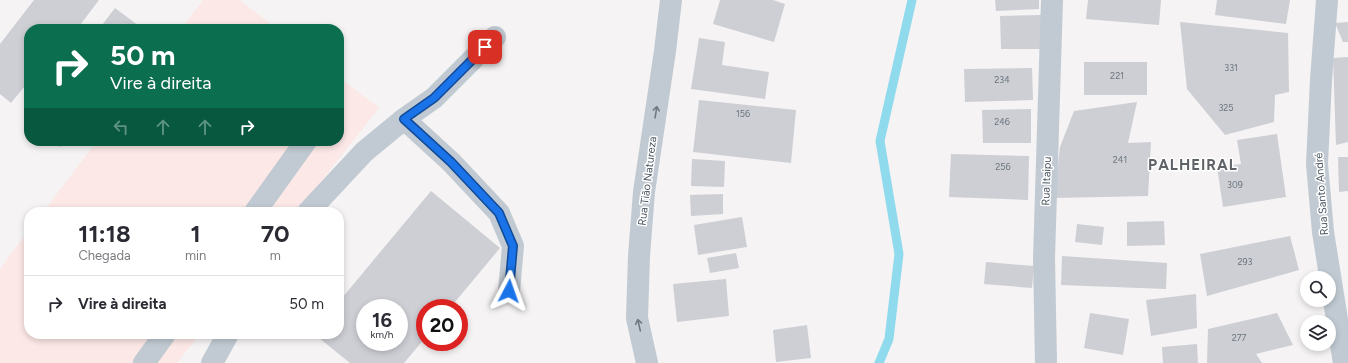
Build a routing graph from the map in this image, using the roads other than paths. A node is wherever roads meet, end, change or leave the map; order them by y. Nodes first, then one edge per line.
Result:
1 (671, 0) edge
2 (1052, 0) edge
3 (1327, 0) edge
4 (495, 37) dead end
5 (404, 119) junction
6 (302, 146) edge
7 (259, 207) edge
8 (313, 207) edge
9 (1340, 288) edge
10 (509, 291) dead end
11 (161, 339) edge
12 (227, 339) edge
13 (221, 361) edge
14 (144, 363) edge
15 (647, 363) edge
16 (1046, 363) edge
17 (1344, 363) edge

15 -> 1 street, Rua Tião Natureza
2 - 16 street, Rua Itaipu
3 - 9 street, Rua Santo André
4 - 5 street
5 - 8 street
5 - 10 street
6 - 7 street
9 - 17 street, Rua Santo André
11 - 14 street
12 - 13 street

